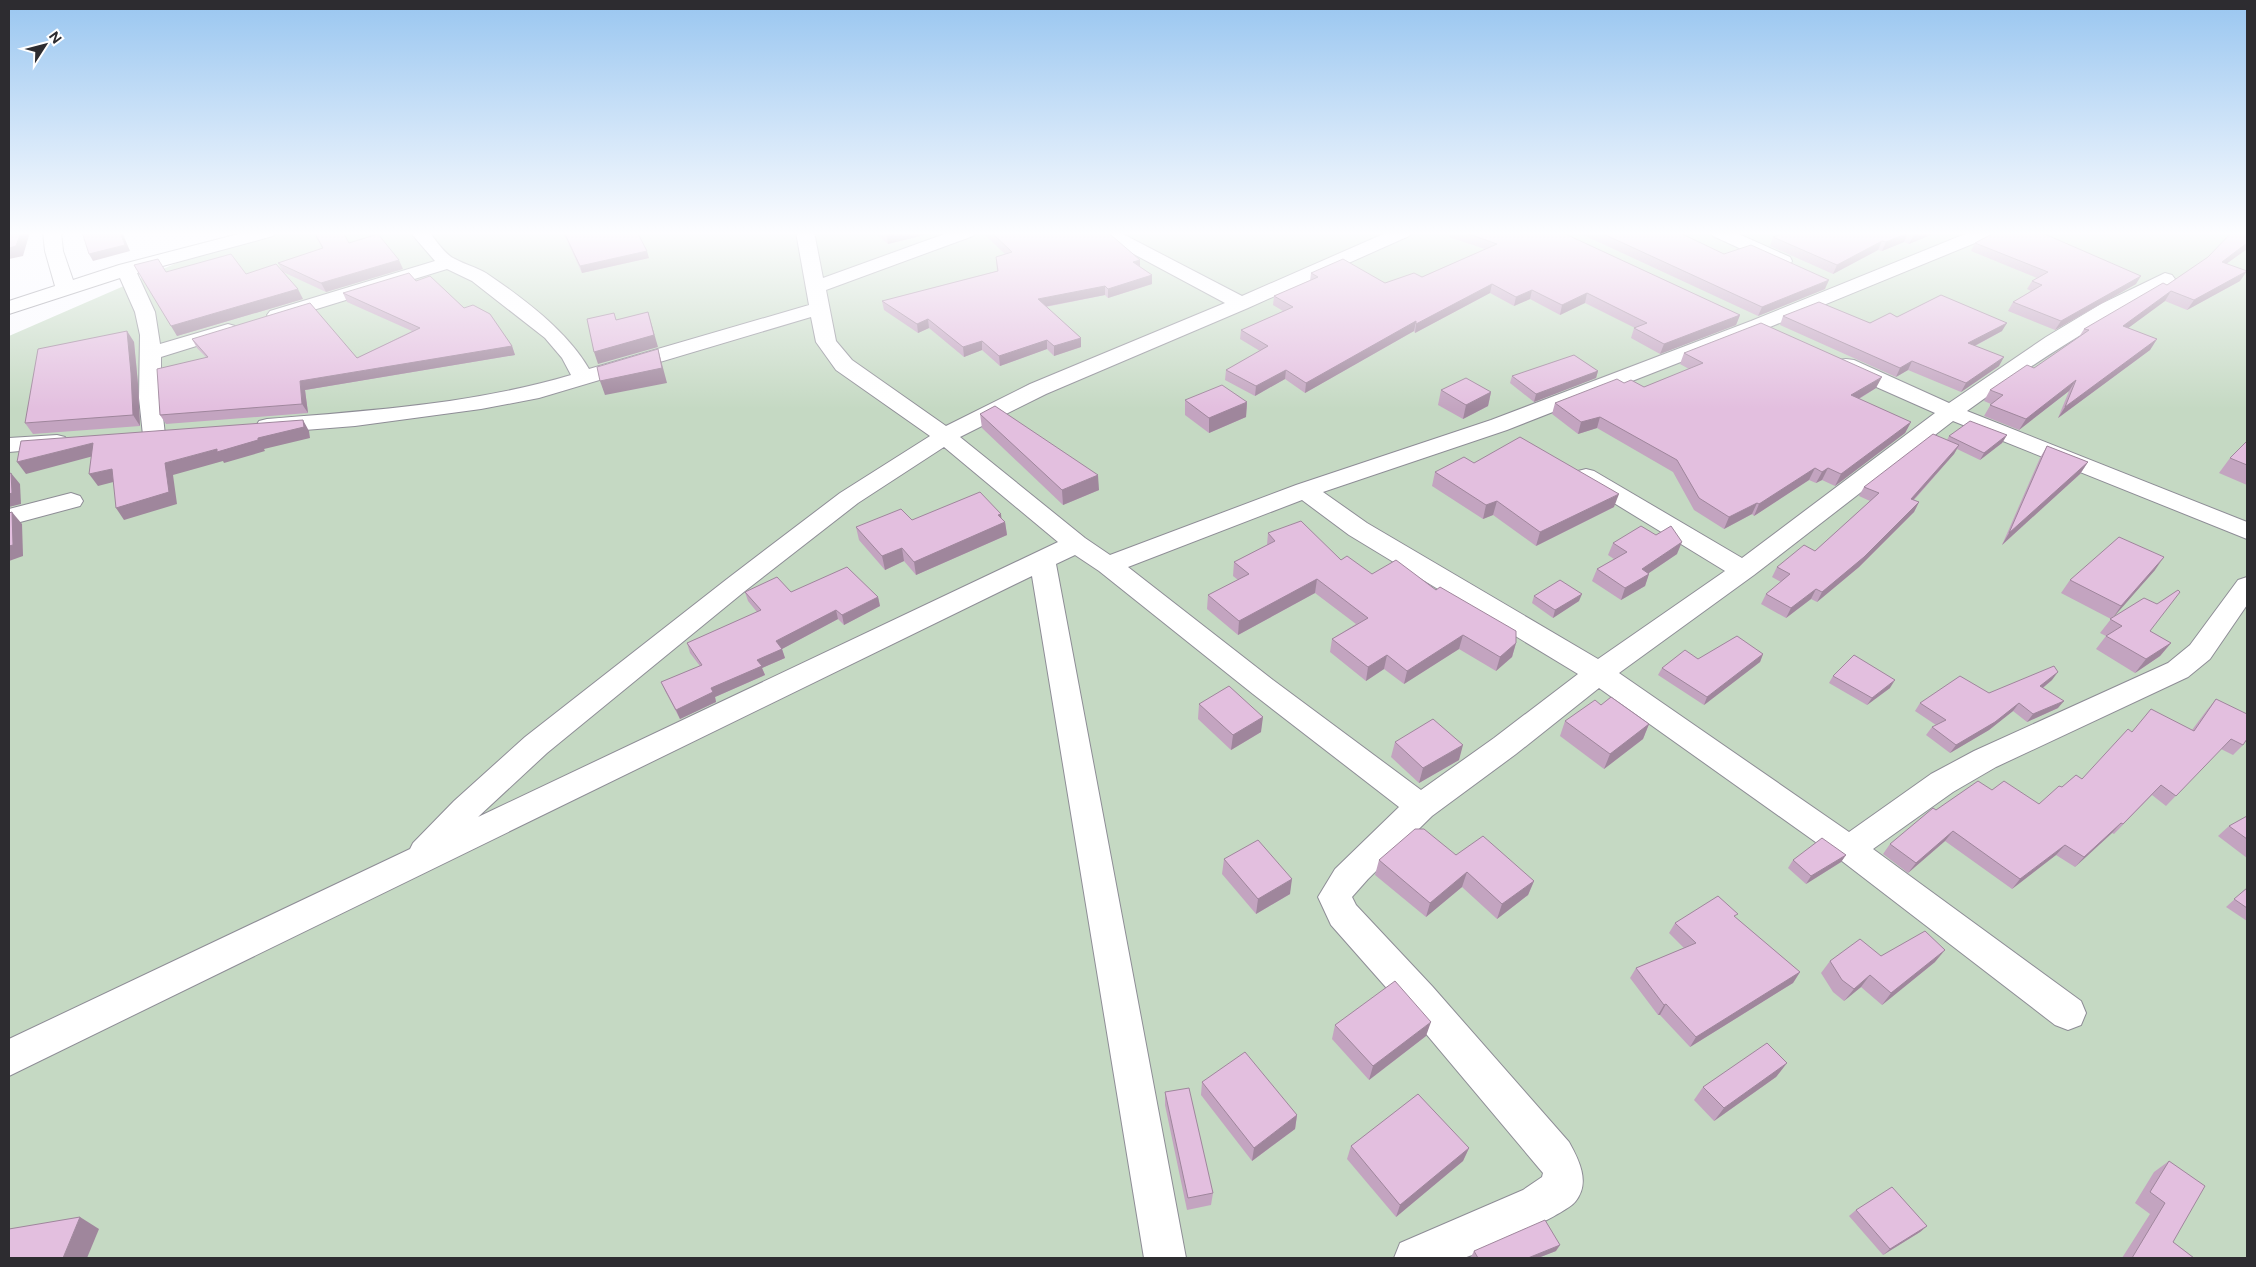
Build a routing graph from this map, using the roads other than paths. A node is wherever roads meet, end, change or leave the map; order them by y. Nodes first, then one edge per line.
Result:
1 (54, 291) edge
2 (136, 291) edge
3 (355, 291) edge
4 (497, 291) edge
5 (817, 291) edge
6 (831, 291) edge
7 (1217, 291) edge
8 (1270, 291) edge
9 (1841, 291) edge
10 (2138, 291) edge
11 (818, 297) junction
12 (1241, 304) junction
13 (9, 308) edge
14 (1731, 313) edge
15 (1758, 325) junction
16 (1784, 337) edge
17 (150, 353) junction
18 (1827, 357) edge
19 (583, 378) junction
20 (1950, 412) junction
21 (1499, 425) junction
22 (250, 428) edge
23 (154, 435) edge
24 (946, 436) junction
25 (1522, 438) edge
26 (80, 440) edge
27 (9, 445) edge
28 (1569, 466) edge
29 (1305, 490) junction
30 (70, 501) dead end
31 (9, 517) edge
32 (2247, 531) edge
33 (1076, 544) junction
34 (1043, 561) junction
35 (1108, 565) junction
36 (1744, 570) junction
37 (2247, 586) edge
38 (1599, 673) junction
39 (1421, 807) junction
40 (1849, 849) junction
41 (415, 863) junction
42 (2068, 1013) dead end
43 (9, 1058) edge
44 (1165, 1258) edge
45 (1415, 1258) edge

1 - 13 street
2 - 17 street
3 - 17 street
4 - 19 street
5 - 11 street
6 - 11 street
7 - 12 street
8 - 12 street
9 - 15 street
10 - 20 street
11 - 19 street
11 - 24 street
12 - 24 street
14 - 15 street
15 - 16 street
15 - 21 street
17 - 23 street
18 - 20 street
19 - 22 street
20 - 32 street
20 - 36 street
21 - 25 street
21 - 29 street
24 - 33 street
24 - 41 street
26 - 27 street
28 - 36 street
29 - 35 street
29 - 38 street
30 - 31 street
33 - 34 street
33 - 35 street
34 - 41 street
34 - 44 street
35 - 39 street
36 - 38 street
37 - 40 street
38 - 39 street
38 - 40 street
39 - 45 street
40 - 42 street
41 - 43 street

